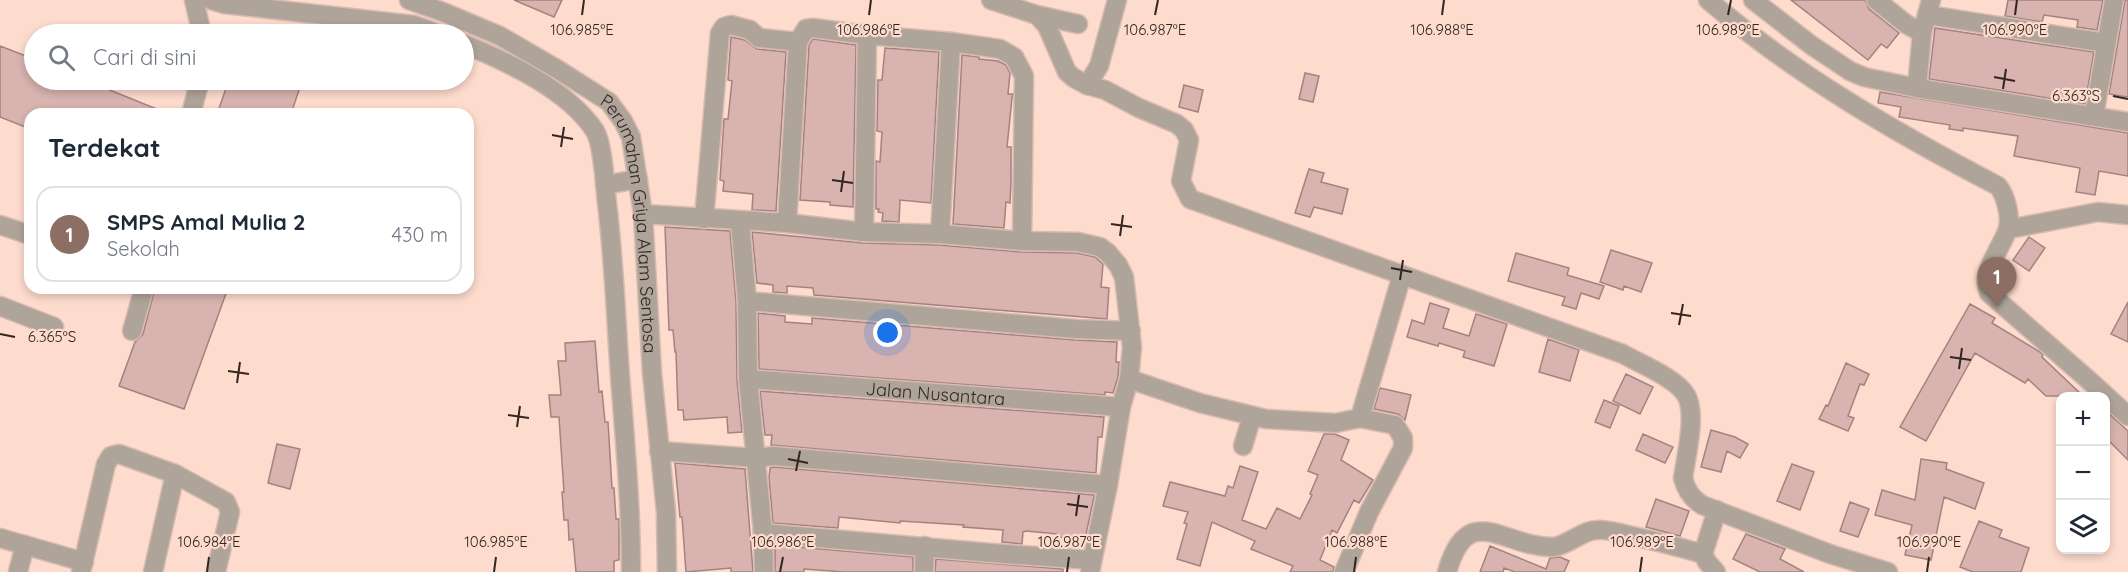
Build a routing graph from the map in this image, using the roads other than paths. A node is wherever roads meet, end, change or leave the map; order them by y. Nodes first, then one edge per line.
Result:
1 (194, 0) edge
2 (211, 0) edge
3 (409, 0) edge
4 (991, 0) edge
5 (1117, 0) edge
6 (1708, 0) edge
7 (1753, 0) edge
8 (1876, 0) edge
9 (2114, 0) edge
10 (1898, 7) edge
11 (1929, 7) edge
12 (1037, 15) junction
13 (200, 24) edge
14 (405, 24) edge
15 (472, 24) edge
16 (1078, 24) dead end
17 (474, 25) edge
18 (1922, 33) junction
19 (867, 35) junction
20 (798, 42) junction
21 (951, 42) junction
22 (2106, 43) junction
23 (474, 48) edge
24 (557, 69) junction
25 (1087, 85) junction
26 (547, 86) junction
27 (1917, 88) junction
28 (197, 90) edge
29 (193, 108) edge
30 (2094, 116) junction
31 (2128, 122) edge
32 (638, 179) junction
33 (605, 185) junction
34 (2128, 215) edge
35 (704, 219) junction
36 (740, 221) junction
37 (644, 223) junction
38 (787, 223) junction
39 (0, 225) edge
40 (2008, 229) junction
41 (864, 232) junction
42 (24, 233) edge
43 (940, 234) junction
44 (611, 238) junction
45 (1022, 241) junction
46 (1402, 275) junction
47 (142, 294) edge
48 (747, 301) junction
49 (0, 306) edge
50 (54, 327) dead end
51 (132, 331) dead end
52 (1131, 331) junction
53 (748, 379) junction
54 (1129, 379) junction
55 (1120, 407) junction
56 (2128, 416) edge
57 (1252, 417) junction
58 (1360, 418) junction
59 (1243, 446) dead end
60 (658, 451) junction
61 (756, 458) junction
62 (175, 474) junction
63 (1108, 485) junction
64 (1717, 510) junction
65 (763, 533) junction
66 (0, 538) edge
67 (25, 545) junction
68 (926, 546) junction
69 (1703, 554) junction
70 (1091, 566) edge
71 (83, 567) edge
72 (18, 572) edge
73 (153, 572) edge
74 (216, 572) edge
75 (632, 572) edge
76 (667, 572) edge
77 (764, 572) edge
78 (924, 572) edge
79 (1344, 572) edge
80 (1446, 572) edge
81 (1716, 572) edge
82 (1888, 572) edge

1 - 13 street
2 - 14 street
3 - 15 street, Perumahan Griya Alam Sentosa
4 - 12 street
5 - 25 street
6 - 40 street
7 - 27 street
8 - 10 street
9 - 22 street
10 - 18 street
11 - 18 street
11 - 22 street
12 - 16 street
12 - 25 street
17 - 24 street, Perumahan Griya Alam Sentosa
18 - 27 street
19 - 20 street
19 - 21 street
19 - 41 street
20 - 35 street
20 - 38 street
21 - 43 street
21 - 45 street
22 - 30 street
23 - 26 street
24 - 26 street
24 - 32 street, Perumahan Griya Alam Sentosa
25 - 46 street
26 - 33 street
27 - 30 street
28 - 29 street
30 - 31 street
32 - 33 street
32 - 37 street, Perumahan Griya Alam Sentosa
33 - 44 street
34 - 40 street
35 - 36 street
35 - 37 street
36 - 38 street
36 - 48 street
37 - 44 street
37 - 60 street, Perumahan Griya Alam Sentosa
38 - 41 street
39 - 42 street
40 - 56 street
41 - 43 street
43 - 45 street
44 - 75 street
45 - 52 street
46 - 58 street
46 - 64 street
47 - 51 street
48 - 52 street
48 - 53 street
49 - 50 street
52 - 54 street
53 - 55 street, Jalan Nusantara
53 - 61 street
54 - 55 street
54 - 57 street
55 - 63 street
57 - 58 street
57 - 59 street
58 - 79 street
60 - 61 street
60 - 76 street, Perumahan Griya Alam Sentosa
61 - 63 street
61 - 65 street
62 - 71 street
62 - 73 street
62 - 74 street
63 - 70 street
64 - 69 street
64 - 82 street
65 - 68 street
65 - 77 street
66 - 67 street
67 - 71 street
67 - 72 street
68 - 70 street
68 - 78 street
69 - 80 street
69 - 81 street

